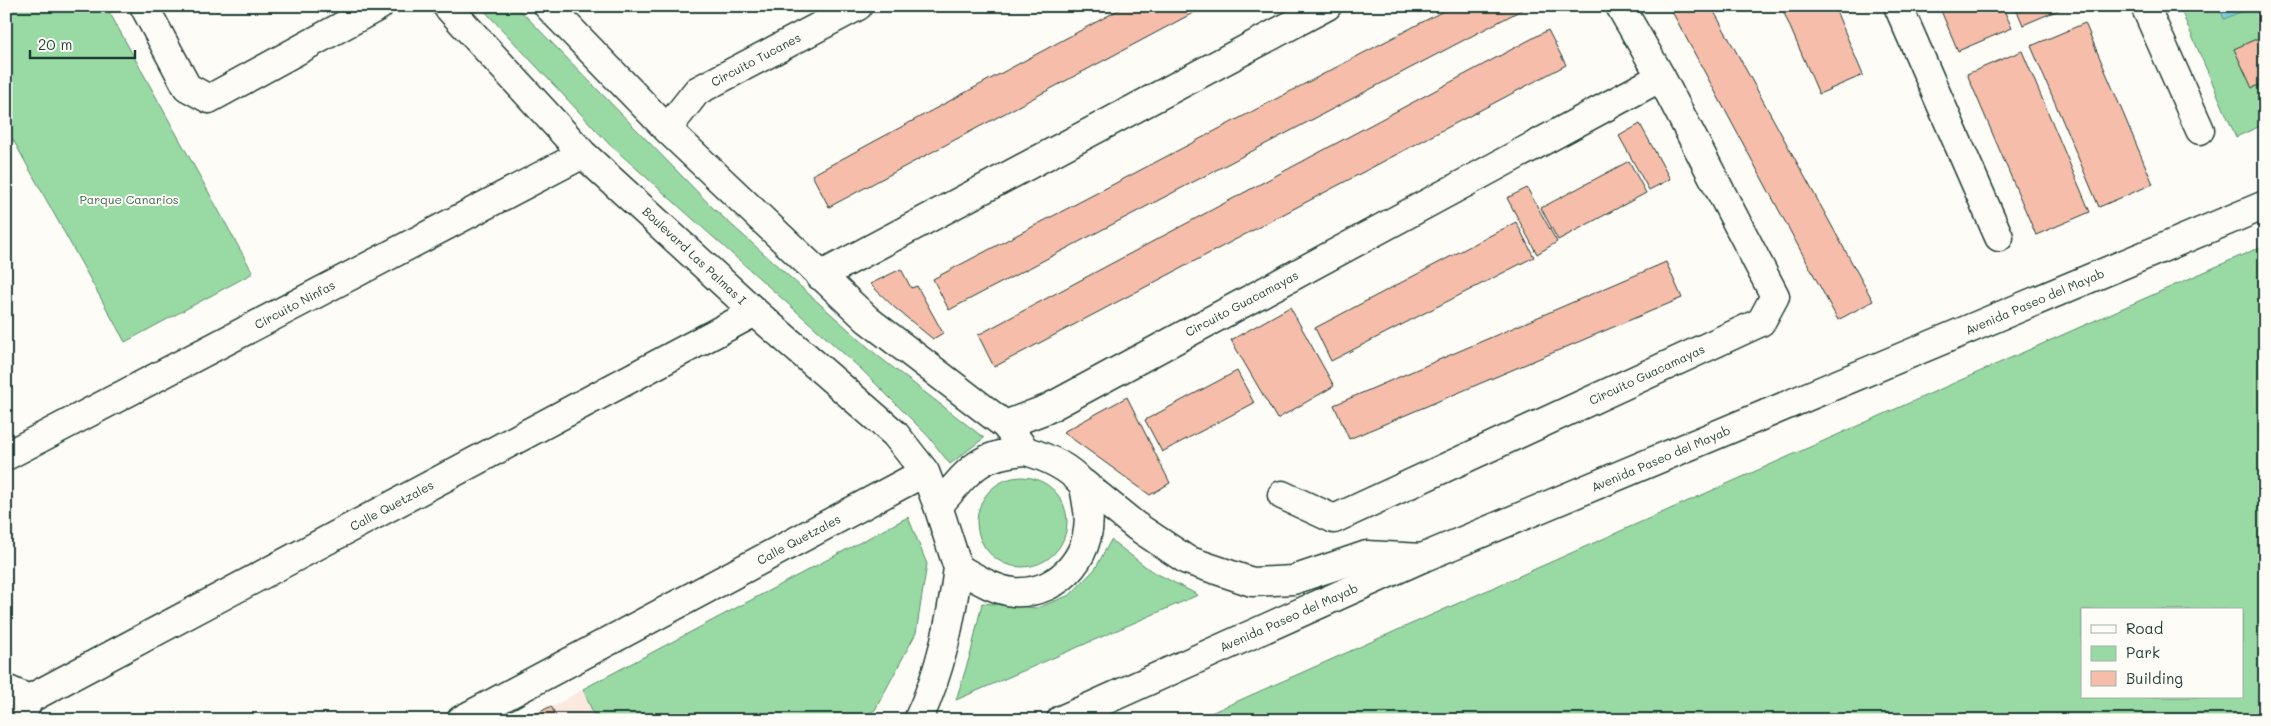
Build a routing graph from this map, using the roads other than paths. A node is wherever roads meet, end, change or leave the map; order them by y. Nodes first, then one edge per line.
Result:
1 (144, 6) edge
2 (379, 6) edge
3 (447, 6) edge
4 (548, 6) edge
5 (858, 6) edge
6 (1327, 6) edge
7 (1620, 6) edge
8 (1898, 6) edge
9 (2144, 6) edge
10 (1661, 77) junction
11 (667, 129) junction
12 (2200, 130) dead end
13 (583, 154) junction
14 (2265, 204) edge
15 (1999, 237) dead end
16 (820, 276) junction
17 (755, 312) junction
18 (1005, 425) junction
19 (1026, 451) junction
20 (6, 456) edge
21 (924, 472) junction
22 (1083, 483) junction
23 (1282, 495) dead end
24 (938, 506) junction
25 (1422, 558) junction
26 (958, 568) junction
27 (19, 703) edge
28 (461, 720) edge
29 (918, 720) edge
30 (1061, 720) edge

1 - 2 street
3 - 13 street, Boulevard Las Palmas I
4 - 11 street
5 - 11 street, Circuito Tucanes
6 - 16 street
7 - 10 street, Circuito Guacamayas
8 - 15 street
9 - 12 street
10 - 18 street, Circuito Guacamayas
10 - 23 street, Circuito Guacamayas
11 - 16 street
13 - 17 street, Boulevard Las Palmas I
13 - 20 street, Circuito Ninfas
14 - 25 street, Avenida Paseo del Mayab
16 - 18 street
17 - 21 street, Boulevard Las Palmas I
17 - 27 street, Calle Quetzales
18 - 19 street
19 - 22 street
19 - 24 street
21 - 24 street, Boulevard Las Palmas I
21 - 28 street, Calle Quetzales
22 - 25 street
22 - 26 street
24 - 26 street
25 - 30 street, Avenida Paseo del Mayab
26 - 29 street

